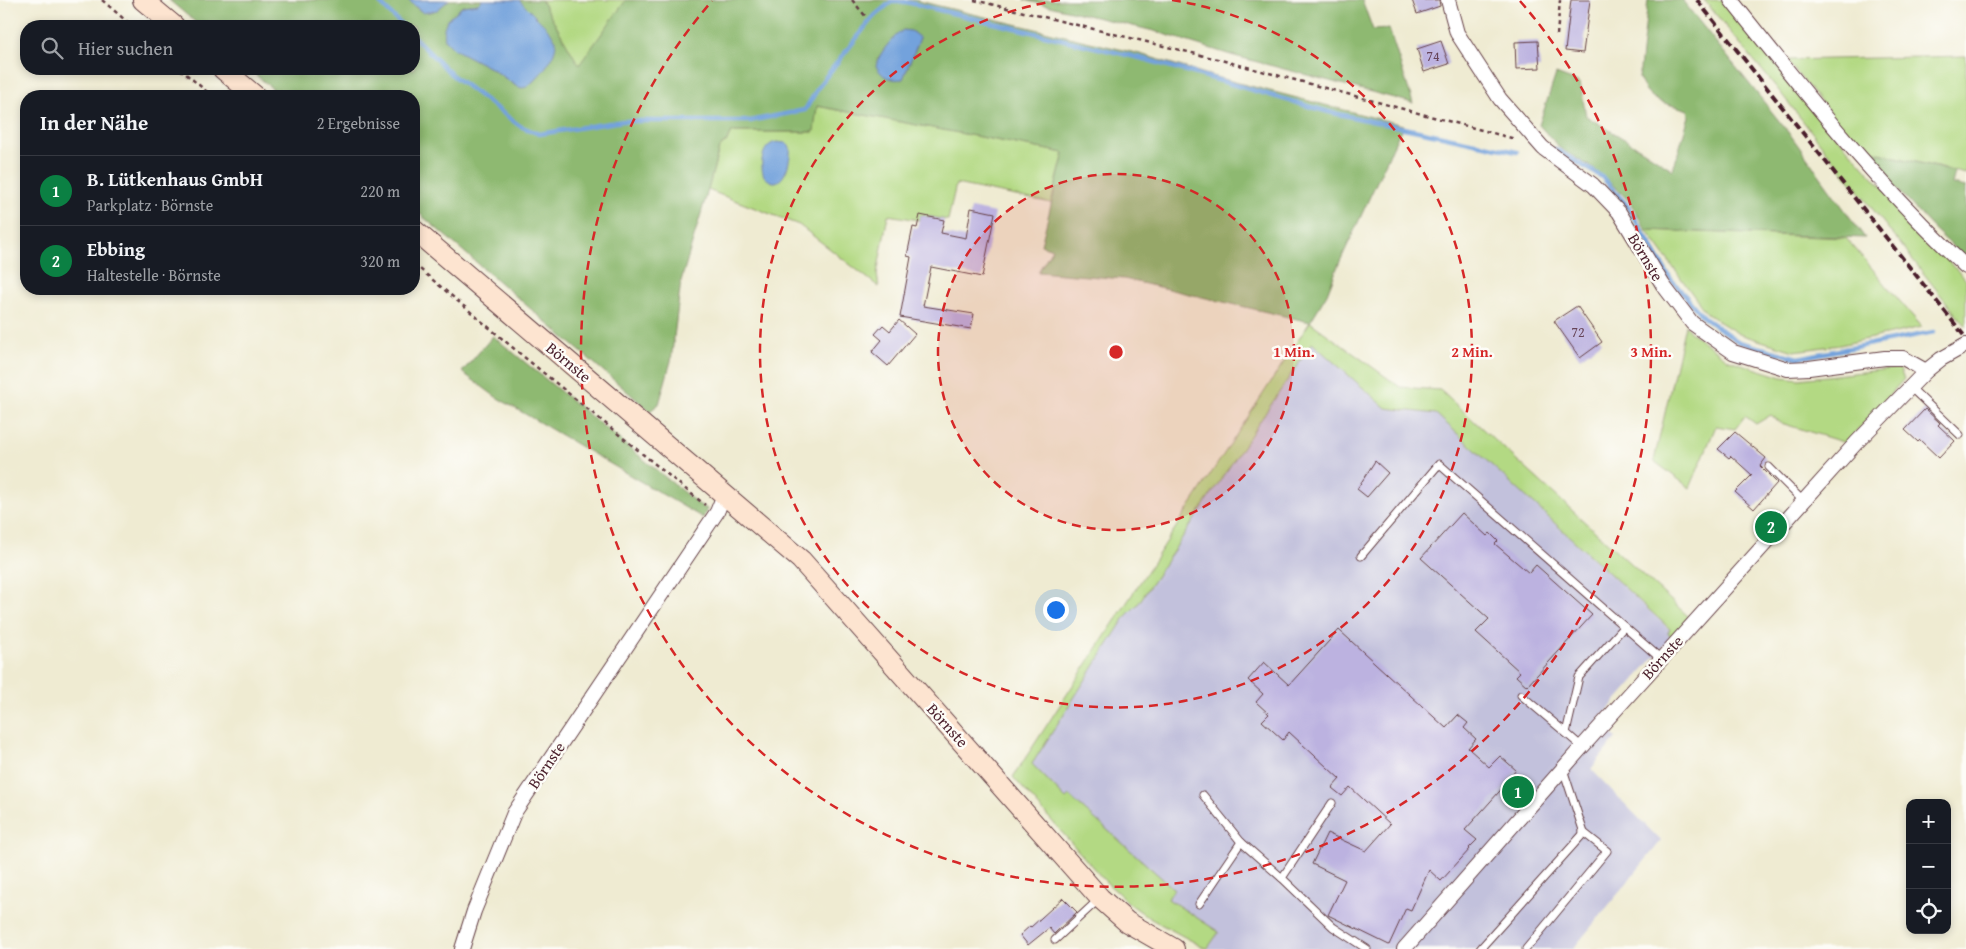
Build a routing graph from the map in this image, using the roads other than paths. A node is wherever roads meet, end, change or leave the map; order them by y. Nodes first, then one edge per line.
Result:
1 (143, 0) edge
2 (1448, 0) edge
3 (1731, 0) edge
4 (167, 20) edge
5 (230, 75) edge
6 (248, 90) edge
7 (420, 235) edge
8 (1966, 267) edge
9 (1966, 345) edge
10 (1926, 371) junction
11 (1910, 386) junction
12 (1960, 435) dead end
13 (1769, 466) dead end
14 (1803, 501) junction
15 (721, 504) junction
16 (1361, 556) dead end
17 (1624, 626) junction
18 (1661, 659) junction
19 (1521, 695) dead end
20 (1566, 733) junction
21 (1582, 747) junction
22 (1563, 769) junction
23 (1203, 796) dead end
24 (1332, 803) dead end
25 (1583, 832) junction
26 (1242, 842) junction
27 (1282, 878) junction
28 (1100, 898) junction
29 (1199, 904) dead end
30 (1056, 940) dead end
31 (462, 949) edge
32 (1174, 949) edge
33 (1367, 949) edge
34 (1404, 949) edge
35 (1480, 949) edge
36 (1526, 949) edge

1 - 4 street
2 - 10 street, Börnste
3 - 8 street
5 - 6 street
7 - 15 street, Börnste
9 - 10 street, Börnste
10 - 11 street, Börnste
11 - 12 lane
11 - 14 street, Börnste
13 - 14 lane
14 - 18 street, Börnste
15 - 28 street, Börnste
15 - 31 street, Börnste
16 - 17 lane
17 - 18 lane
17 - 20 lane
18 - 21 street, Börnste
19 - 20 lane
20 - 21 lane
21 - 22 street, Börnste
22 - 25 lane
22 - 34 street, Börnste
23 - 26 lane
24 - 27 lane
25 - 35 lane
25 - 36 lane
26 - 27 lane
26 - 29 lane
27 - 33 lane
28 - 30 lane
28 - 32 street, Börnste

